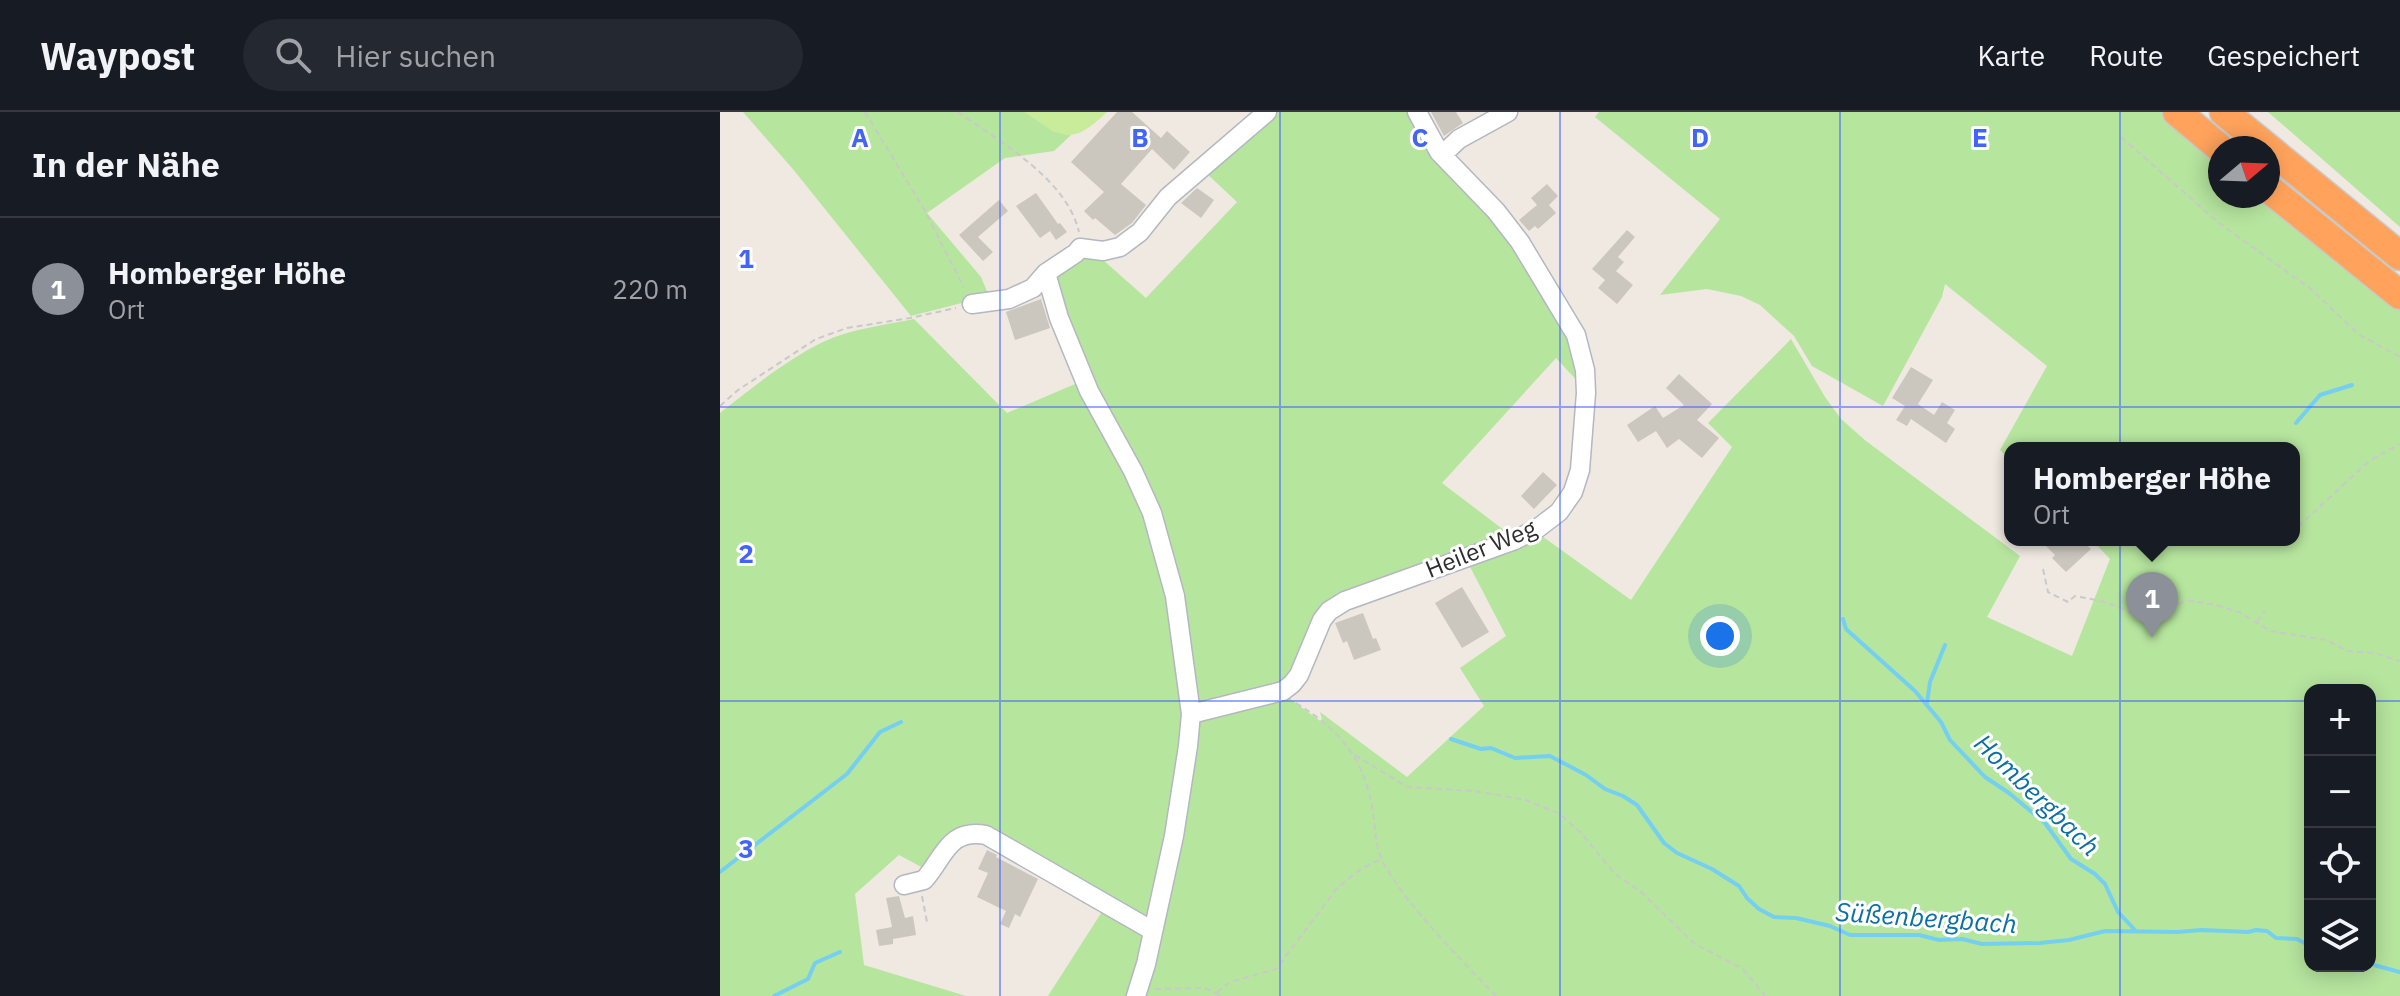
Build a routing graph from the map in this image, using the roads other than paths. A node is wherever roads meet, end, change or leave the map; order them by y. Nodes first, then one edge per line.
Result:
1 (1267, 112) edge
2 (1417, 112) edge
3 (1508, 112) edge
4 (2177, 112) edge
5 (2224, 112) edge
6 (2208, 138) edge
7 (1442, 155) junction
8 (2280, 198) edge
9 (2400, 256) edge
10 (1046, 273) junction
11 (2400, 295) edge
12 (972, 304) road end
13 (1191, 714) junction
14 (911, 884) road end
15 (1153, 931) junction
16 (1137, 992) edge

1 - 10 street
2 - 7 street, Heiler Weg
3 - 7 street
4 - 6 highway
5 - 9 highway
7 - 13 street, Heiler Weg
8 - 11 highway
10 - 12 street
10 - 13 street
13 - 15 street
14 - 15 street
15 - 16 street

